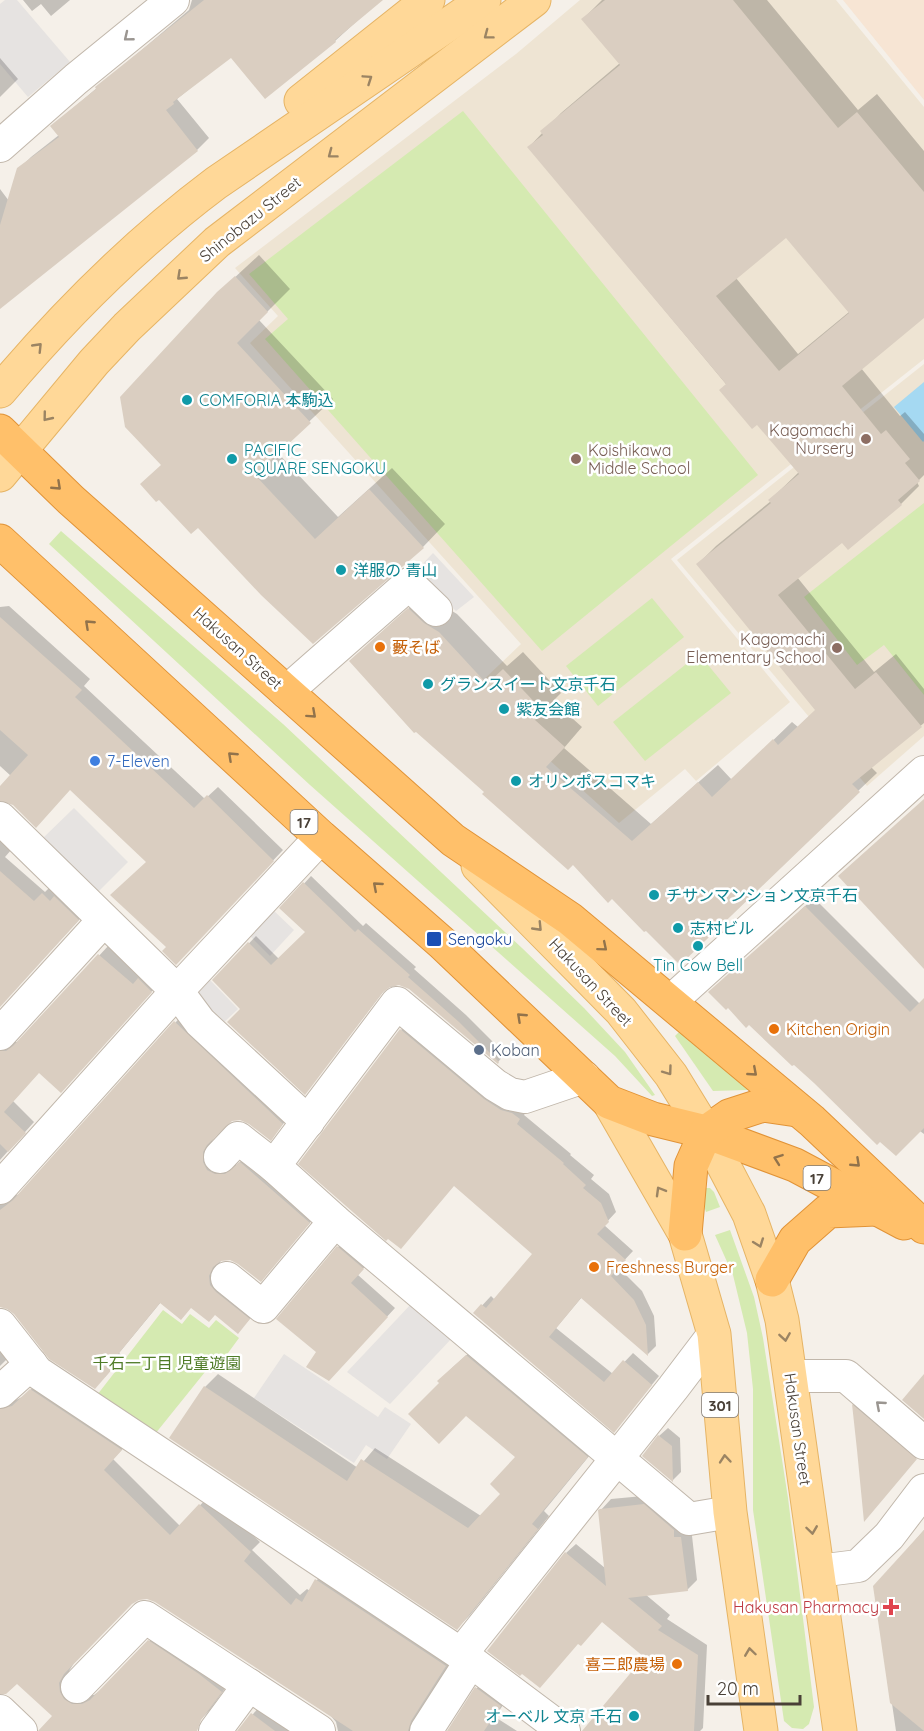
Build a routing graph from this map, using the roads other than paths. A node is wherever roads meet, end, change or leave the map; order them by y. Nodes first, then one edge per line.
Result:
1 (173, 0) edge
2 (428, 0) edge
3 (484, 0) edge
4 (534, 0) edge
5 (0, 146) edge
6 (216, 183) junction
7 (0, 391) edge
8 (6, 452) edge
9 (0, 541) edge
10 (436, 610) dead end
11 (286, 692) junction
12 (924, 772) edge
13 (0, 818) edge
14 (321, 837) junction
15 (453, 840) junction
16 (103, 921) junction
17 (177, 991) junction
18 (670, 1002) junction
19 (0, 1034) edge
20 (584, 1077) junction
21 (609, 1102) junction
22 (797, 1110) junction
23 (308, 1122) junction
24 (706, 1132) junction
25 (220, 1157) dead end
26 (274, 1166) junction
27 (0, 1188) edge
28 (877, 1209) junction
29 (335, 1221) junction
30 (924, 1227) edge
31 (924, 1233) edge
32 (685, 1234) junction
33 (227, 1278) dead end
34 (772, 1280) junction
35 (0, 1325) edge
36 (714, 1334) junction
37 (31, 1364) junction
38 (791, 1376) junction
39 (0, 1392) edge
40 (924, 1443) edge
41 (617, 1457) junction
42 (924, 1490) edge
43 (730, 1512) junction
44 (818, 1571) junction
45 (466, 1657) junction
46 (249, 1685) junction
47 (77, 1687) dead end
48 (0, 1710) edge
49 (21, 1731) edge
50 (215, 1731) edge
51 (319, 1731) edge
52 (426, 1731) edge
53 (564, 1731) edge
54 (760, 1731) edge
55 (840, 1731) edge

1 -> 5 street
2 - 6 main road
6 -> 3 main road
4 -> 8 main road, Shinobazu Street
7 -> 6 main road
8 -> 11 highway, Hakusan Street / 17
14 -> 9 highway, 17
10 - 11 street
11 -> 15 highway, Hakusan Street / 17
12 - 18 street
13 - 16 street
14 - 17 street
20 -> 14 highway, 17
15 -> 18 highway, 17
15 -> 24 main road, Hakusan Street
16 - 17 street
16 - 19 street
17 - 23 street
17 - 27 street
18 -> 22 highway, 17
20 - 21 highway, 17
20 - 23 street
21 - 24 highway, 17
32 -> 21 main road, 301
22 - 24 highway, 17
22 -> 30 highway, 17
23 - 26 street
28 -> 24 highway, 17
24 - 32 highway
24 -> 34 main road, Hakusan Street
25 - 26 street
26 - 29 street
28 - 31 highway, 17
28 - 34 highway, 17
29 - 33 street
29 - 41 street
32 - 36 main road, 301
34 -> 38 main road, Hakusan Street
35 - 37 street
36 - 41 street
43 -> 36 main road, 301
37 - 39 street
37 - 45 street
40 -> 38 street
38 -> 44 main road, Hakusan Street
41 - 43 street
41 - 45 street
42 - 44 street
54 -> 43 main road, 301
44 - 55 main road, Hakusan Street
45 - 52 street
45 - 53 street
46 - 47 street
46 - 50 street
46 - 51 street
48 - 49 street

